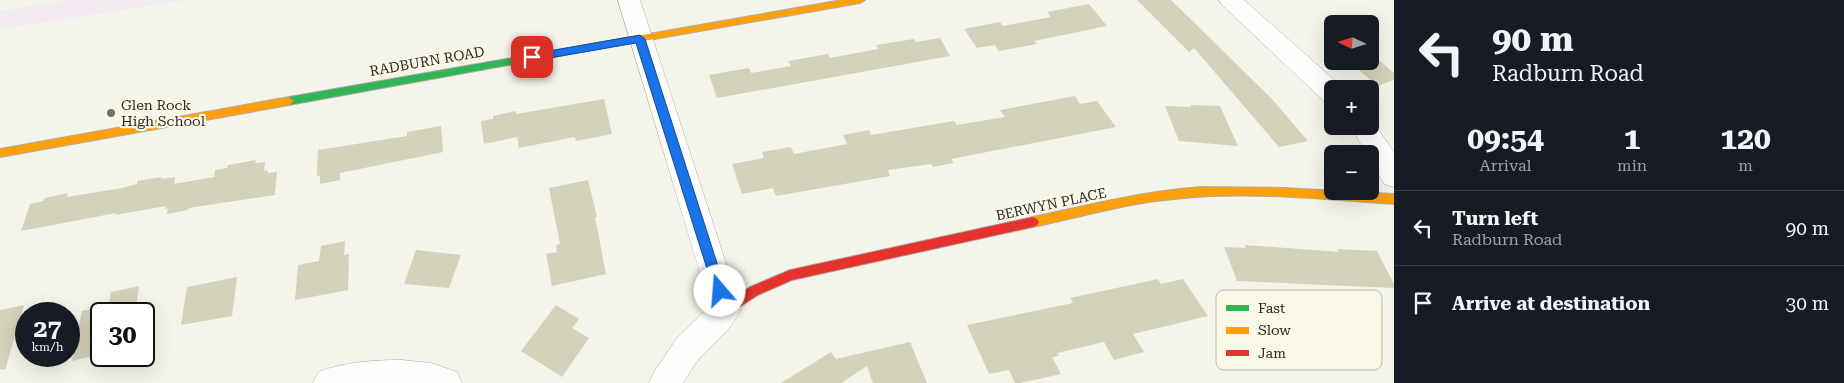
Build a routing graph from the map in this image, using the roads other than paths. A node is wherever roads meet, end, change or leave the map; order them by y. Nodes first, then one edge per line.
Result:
1 (629, 0) edge
2 (860, 0) edge
3 (1230, 0) edge
4 (640, 39) junction
5 (1324, 86) edge
6 (1369, 135) edge
7 (0, 153) edge
8 (1394, 176) edge
9 (1394, 199) edge
10 (726, 309) junction
11 (328, 383) edge
12 (446, 383) edge
13 (665, 383) edge

1 - 4 street
2 - 4 street, RADBURN ROAD
3 - 5 street
4 - 7 street, RADBURN ROAD
4 - 10 street
6 - 8 street
9 - 10 street, BERWYN PLACE
10 - 13 street
11 - 12 street

